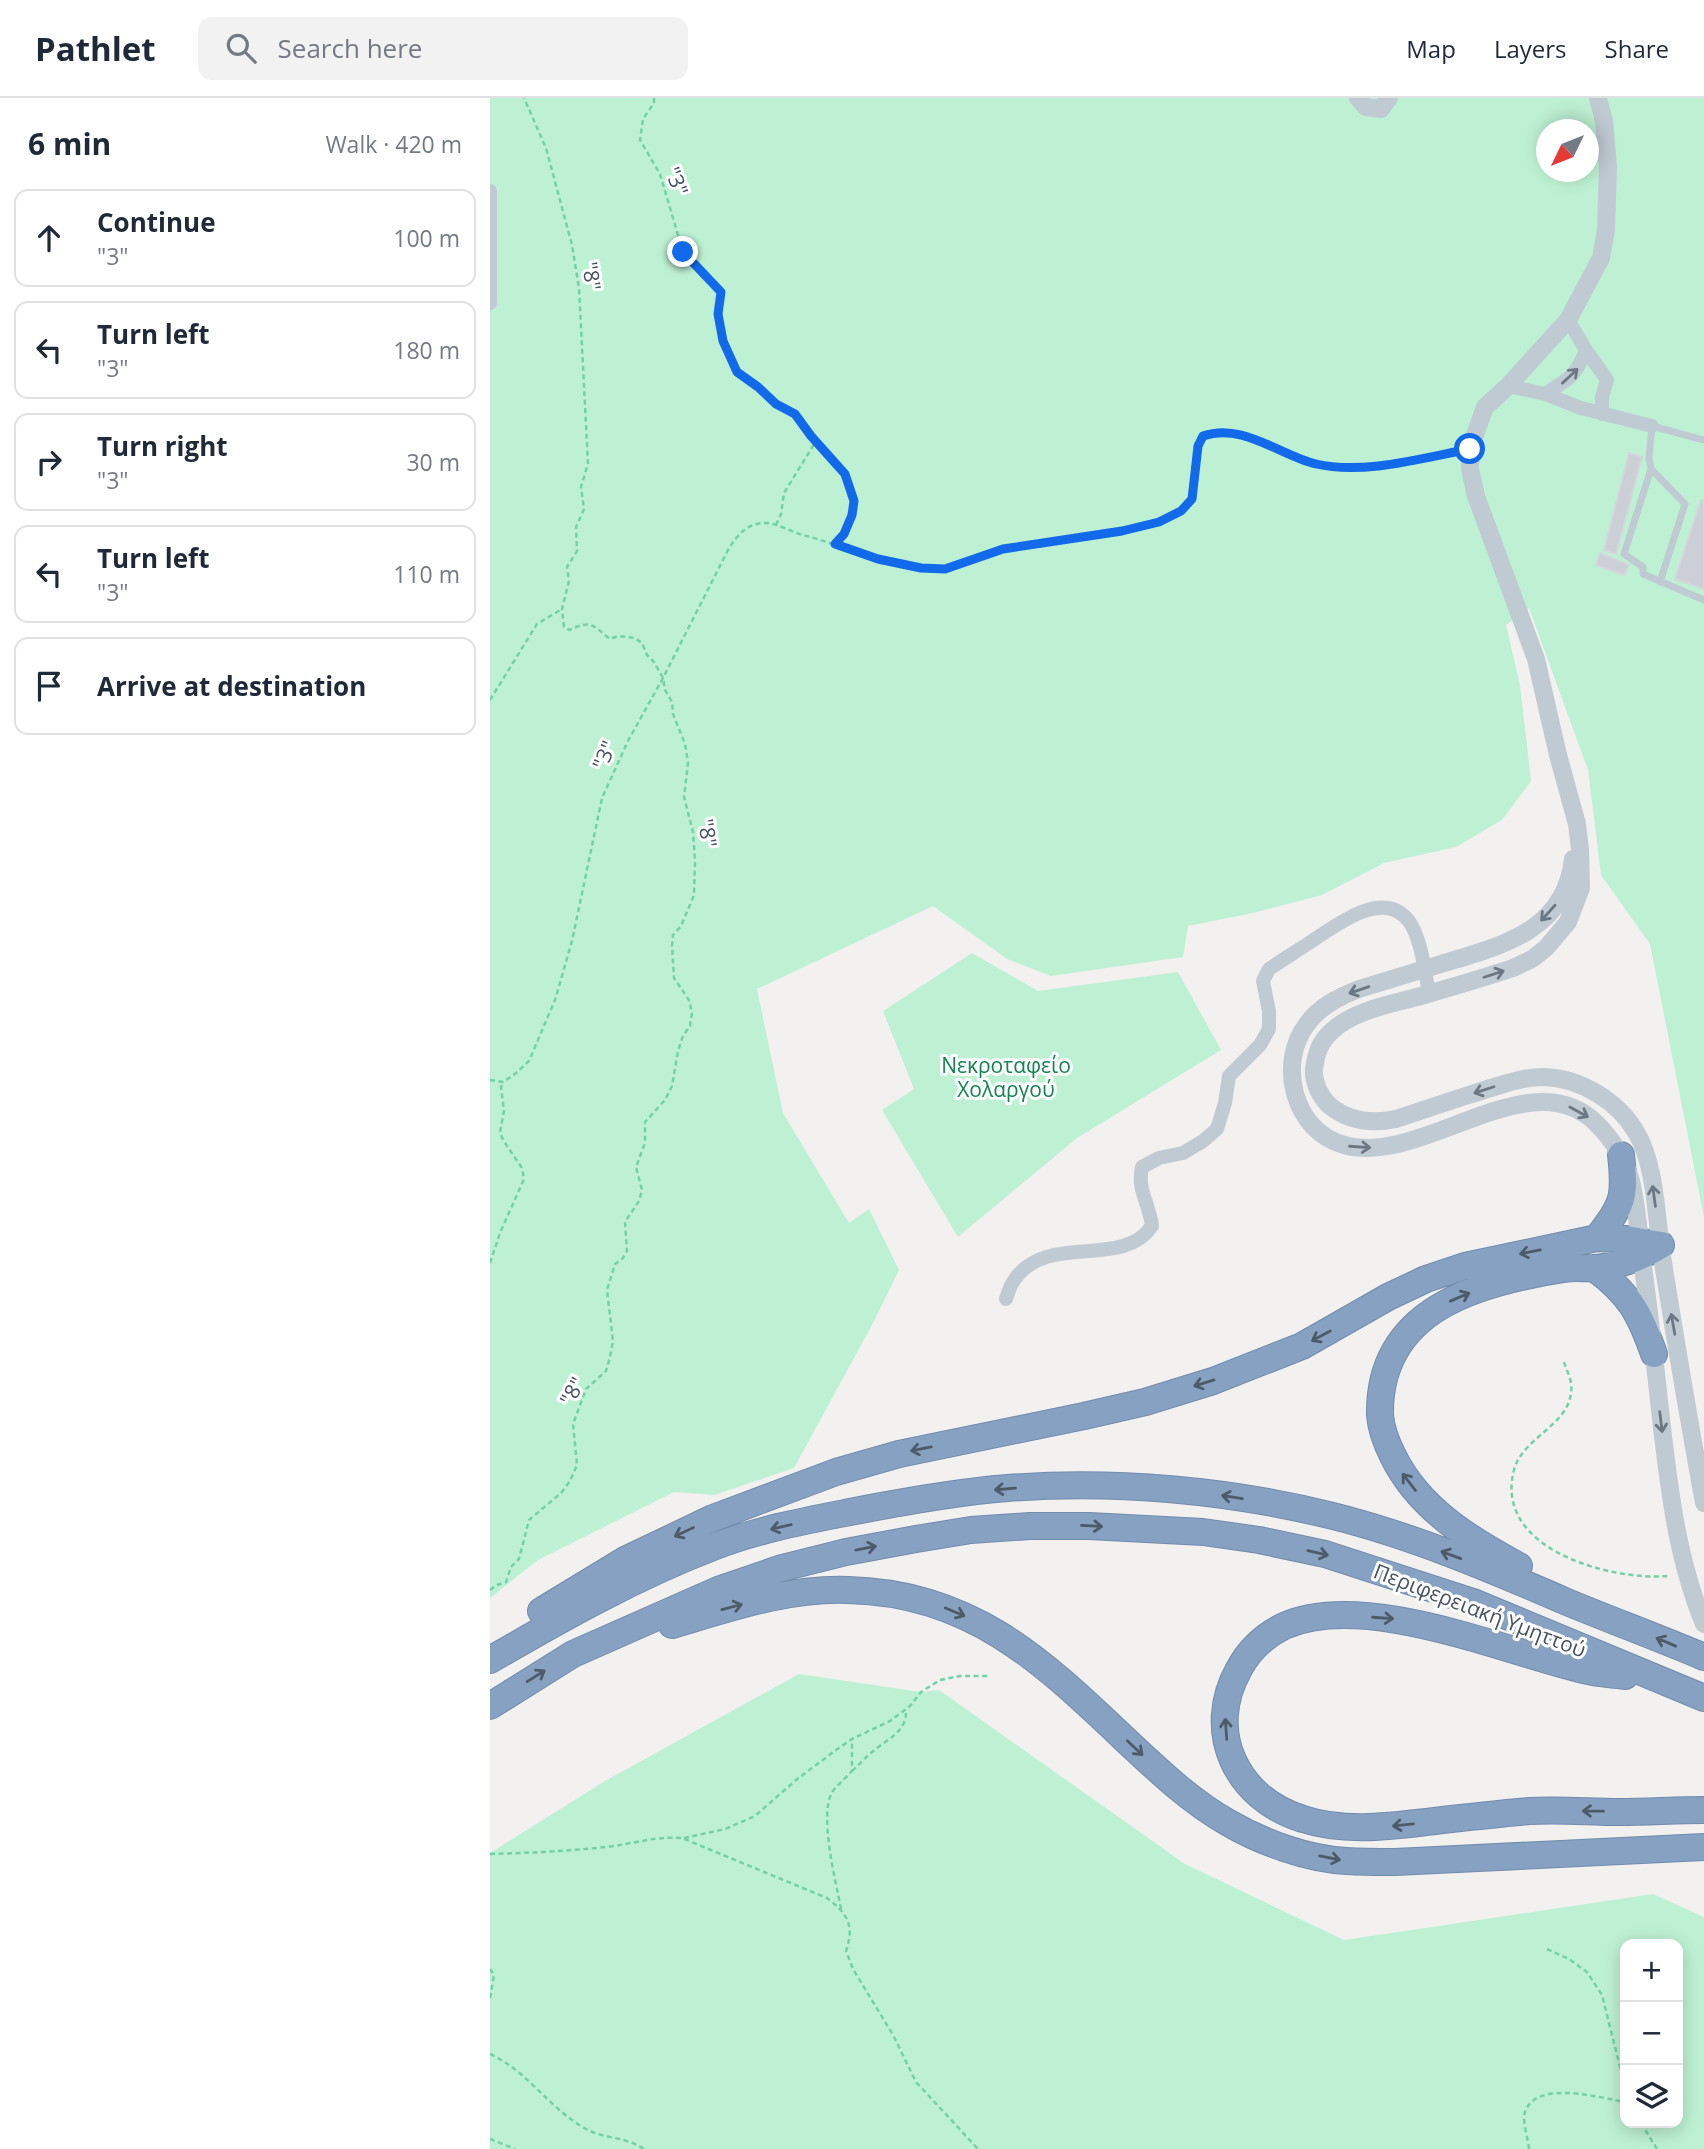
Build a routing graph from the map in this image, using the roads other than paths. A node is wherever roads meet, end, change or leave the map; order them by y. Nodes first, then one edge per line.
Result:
1 (1358, 98) edge
2 (1390, 98) edge
3 (1598, 98) edge
4 (490, 191) edge
5 (490, 303) edge
6 (1568, 320) junction
7 (1586, 350) junction
8 (1508, 386) junction
9 (1545, 394) junction
10 (1602, 414) junction
11 (1652, 426) junction
12 (1704, 440) edge
13 (1651, 469) junction
14 (1660, 582) junction
15 (1704, 600) edge
16 (1558, 755) junction
17 (1424, 969) junction
18 (1429, 993) junction
19 (1621, 1155) junction
20 (1597, 1238) junction
21 (1648, 1248) junction
22 (1594, 1268) junction
23 (1006, 1299) dead end
24 (1654, 1354) junction
25 (1704, 1503) edge
26 (1704, 1624) edge
27 (1628, 1626) junction
28 (490, 1650) edge
29 (573, 1654) junction
30 (1704, 1657) edge
31 (490, 1660) edge
32 (1658, 1679) junction
33 (1704, 1698) edge
34 (490, 1706) edge
35 (1704, 1810) edge
36 (1704, 1847) edge

1 - 2 street
3 - 6 street
4 - 5 street
6 - 7 street
6 - 8 street
9 -> 7 street
7 - 10 street
8 - 9 street
8 - 16 street
9 - 10 street
10 - 11 street
11 - 12 lane
11 - 13 lane
13 - 14 lane
13 - 14 lane
14 - 15 lane
16 -> 17 street
18 -> 16 street
17 - 18 street
17 -> 19 street
17 - 23 street
21 -> 18 street
19 - 20 highway
19 - 21 street
20 - 21 highway
20 -> 28 highway
21 - 22 highway
21 - 24 street
25 -> 21 street
22 - 24 highway
27 -> 22 highway
24 -> 26 street
30 -> 27 highway, Περιφερειακή Υμηττού
27 -> 31 highway, Περιφερειακή Υμηττού
29 -> 32 highway, Περιφερειακή Υμηττού
34 -> 29 highway, Περιφερειακή Υμηττού
29 -> 36 highway
32 - 33 highway, Περιφερειακή Υμηττού
35 -> 32 highway

